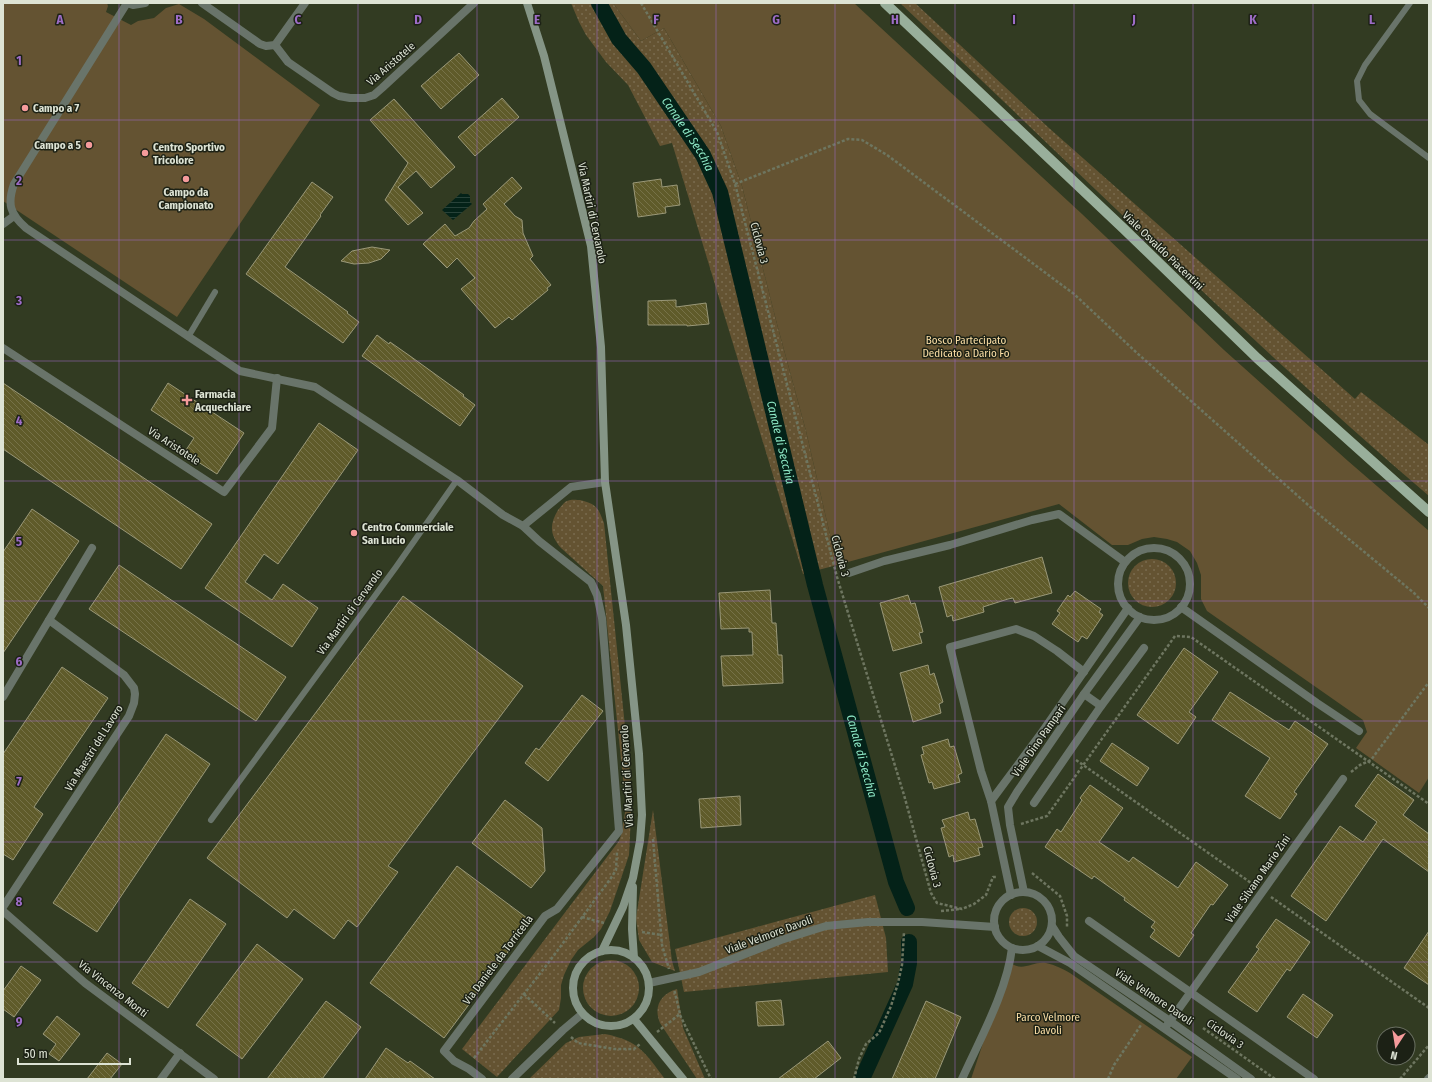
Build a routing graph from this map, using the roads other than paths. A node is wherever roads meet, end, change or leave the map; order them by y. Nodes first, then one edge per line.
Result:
1 (127, 3) edge
2 (145, 3) edge
3 (202, 3) edge
4 (305, 3) edge
5 (474, 3) edge
6 (527, 3) edge
7 (885, 3) edge
8 (1410, 3) edge
9 (275, 45) junction
10 (1429, 158) edge
11 (14, 216) junction
12 (3, 224) edge
13 (216, 292) dead end
14 (188, 337) junction
15 (3, 348) edge
16 (277, 378) junction
17 (457, 480) junction
18 (605, 482) junction
19 (1429, 512) edge
20 (523, 526) junction
21 (92, 548) dead end
22 (1126, 562) junction
23 (849, 573) dead end
24 (1181, 607) junction
25 (1128, 608) junction
26 (1140, 617) junction
27 (49, 620) junction
28 (1144, 648) dead end
29 (1084, 672) junction
30 (1084, 694) junction
31 (3, 697) edge
32 (1101, 706) junction
33 (1359, 730) dead end
34 (1343, 779) road end
35 (991, 801) junction
36 (1034, 803) dead end
37 (211, 820) dead end
38 (619, 831) joint
39 (633, 878) junction
40 (1024, 892) junction
41 (1011, 895) junction
42 (3, 907) edge
43 (3, 911) edge
44 (1089, 921) dead end
45 (1052, 926) junction
46 (995, 927) junction
47 (1038, 946) junction
48 (1012, 948) junction
49 (602, 951) junction
50 (634, 958) junction
51 (649, 983) junction
52 (1191, 992) junction
53 (582, 1014) junction
54 (634, 1020) junction
55 (1170, 1021) junction
56 (1165, 1028) junction
57 (180, 1052) junction
58 (160, 1079) edge
59 (214, 1079) edge
60 (482, 1079) edge
61 (512, 1079) edge
62 (683, 1079) edge
63 (962, 1079) edge
64 (1237, 1079) edge
65 (1251, 1079) edge
66 (1314, 1079) edge

1 - 2 street
1 - 11 street
3 - 9 street
4 - 9 street
5 - 9 street, Via Aristotele
6 - 18 main road, Via Martiri di Cervarolo
7 - 19 main road, Viale Osvaldo Piacentini
8 - 10 lane
11 - 12 street
11 - 14 street
13 - 14 lane
14 - 16 street
15 - 16 street, Via Aristotele
16 - 17 street
17 - 20 street, Via Martiri di Cervarolo
17 - 37 lane, Via Martiri di Cervarolo
18 - 20 street
18 - 39 main road, Via Martiri di Cervarolo
20 - 38 street, Via Martiri di Cervarolo
21 - 27 street
22 - 23 street
22 - 24 street
22 - 25 street
24 - 26 street
24 - 33 street
25 - 26 street
25 - 29 street, Viale Dino Pampari
26 - 30 street, Viale Dino Pampari
27 - 31 street
27 - 42 street, Via Maestri del Lavoro
28 - 32 street
29 - 35 street, Viale Dino Pampari
29 - 35 street
30 - 32 street
30 - 40 street, Viale Dino Pampari
32 - 36 street
34 - 52 street, Viale Silvano Mario Zini
35 - 41 street
38 - 60 street, Via Daniele da Torricella
39 - 49 main road, Via Martiri di Cervarolo
39 - 50 main road, Via Martiri di Cervarolo
40 - 41 street
40 - 45 street, Viale Velmore Davoli
41 - 46 street
43 - 57 street, Via Vincenzo Monti
44 - 52 street
45 - 47 street
45 - 55 street, Viale Velmore Davoli
46 - 48 street
46 - 51 street, Viale Velmore Davoli
47 - 48 street
47 - 56 street, Viale Velmore Davoli
48 - 63 street
49 - 50 main road
49 - 53 main road
50 - 51 main road
51 - 54 main road
52 - 55 street, Viale Silvano Mario Zini
52 - 66 street
53 - 54 main road
53 - 61 street
54 - 62 main road
55 - 56 street, Viale Silvano Mario Zini
55 - 65 street, Viale Velmore Davoli
56 - 64 street, Viale Velmore Davoli
57 - 58 street
57 - 59 street, Via Vincenzo Monti

